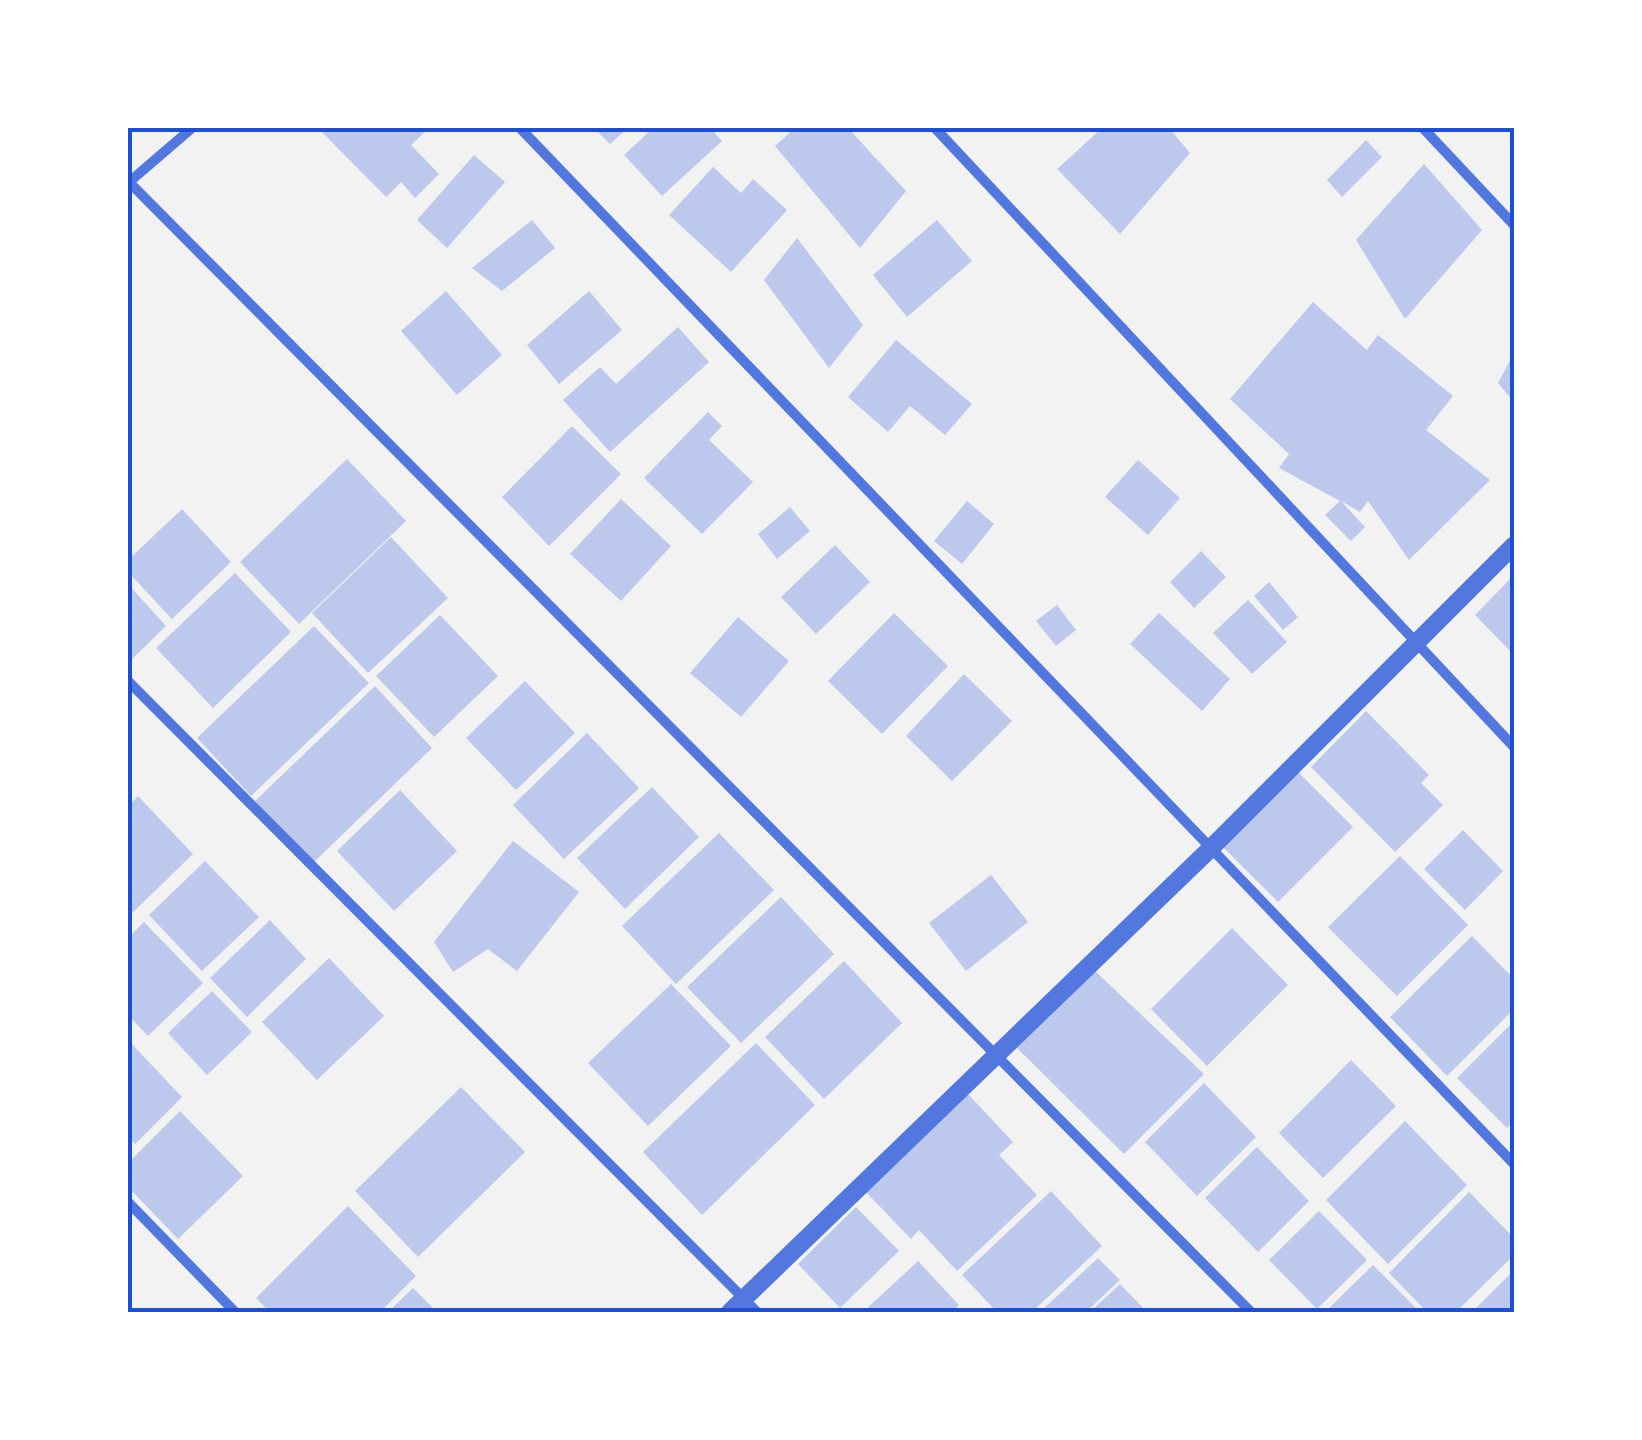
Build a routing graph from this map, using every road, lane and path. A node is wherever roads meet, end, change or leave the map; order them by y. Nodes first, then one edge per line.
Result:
1 (192, 128) edge
2 (520, 128) edge
3 (935, 128) edge
4 (1423, 128) edge
5 (128, 183) edge
6 (1514, 225) edge
7 (1514, 545) edge
8 (1417, 644) junction
9 (128, 681) edge
10 (1514, 747) edge
11 (1210, 849) junction
12 (997, 1054) junction
13 (1514, 1164) edge
14 (128, 1202) edge
15 (744, 1308) edge
16 (235, 1312) edge
17 (1251, 1312) edge

1 - 5 street
2 - 11 street
3 - 8 street
4 - 6 street
5 - 12 street
7 - 8 street
8 - 10 street
8 - 11 street
9 - 15 street
11 - 12 street
11 - 13 street
12 - 15 street
12 - 17 street
14 - 16 street

